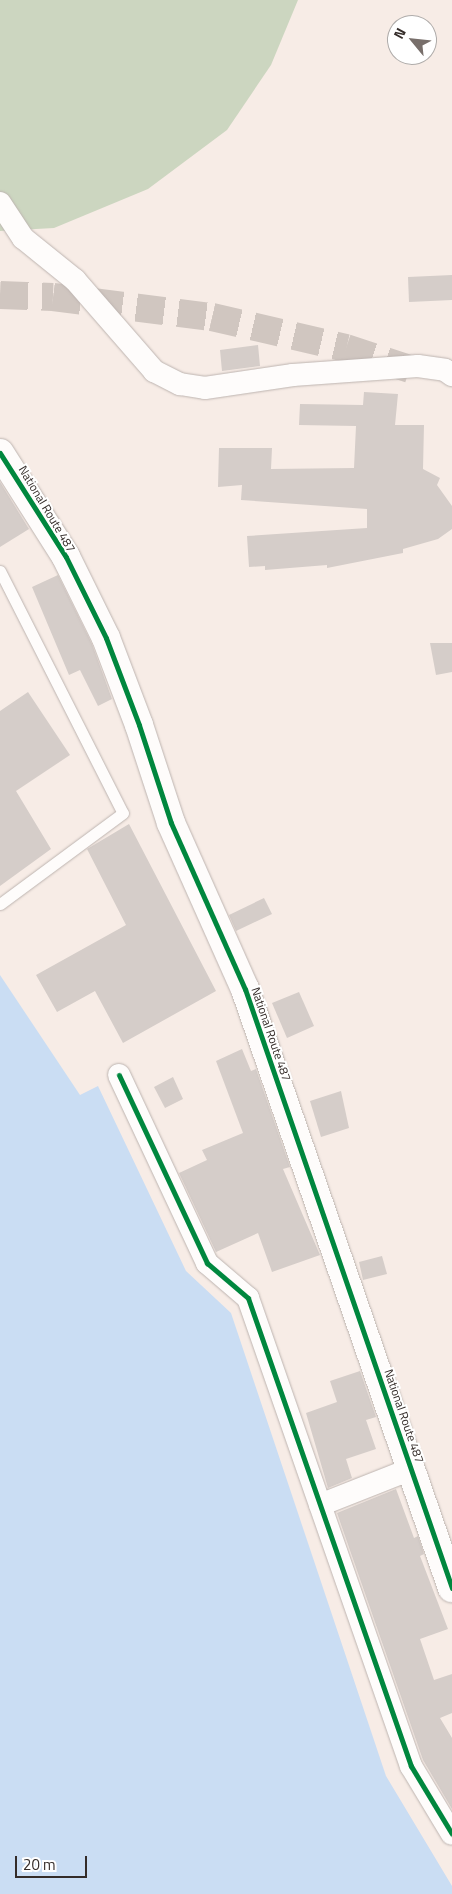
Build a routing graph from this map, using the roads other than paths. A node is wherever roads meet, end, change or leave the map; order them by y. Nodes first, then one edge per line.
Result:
1 (0, 203) edge
2 (452, 375) edge
3 (0, 453) edge
4 (0, 571) edge
5 (0, 904) edge
6 (120, 1075) dead end
7 (412, 1470) junction
8 (320, 1505) junction
9 (452, 1588) edge
10 (452, 1834) edge

1 - 2 street
3 - 7 highway, National Route 487
4 - 5 lane
6 - 8 street
7 - 8 street
7 - 9 highway, National Route 487
8 - 10 street

